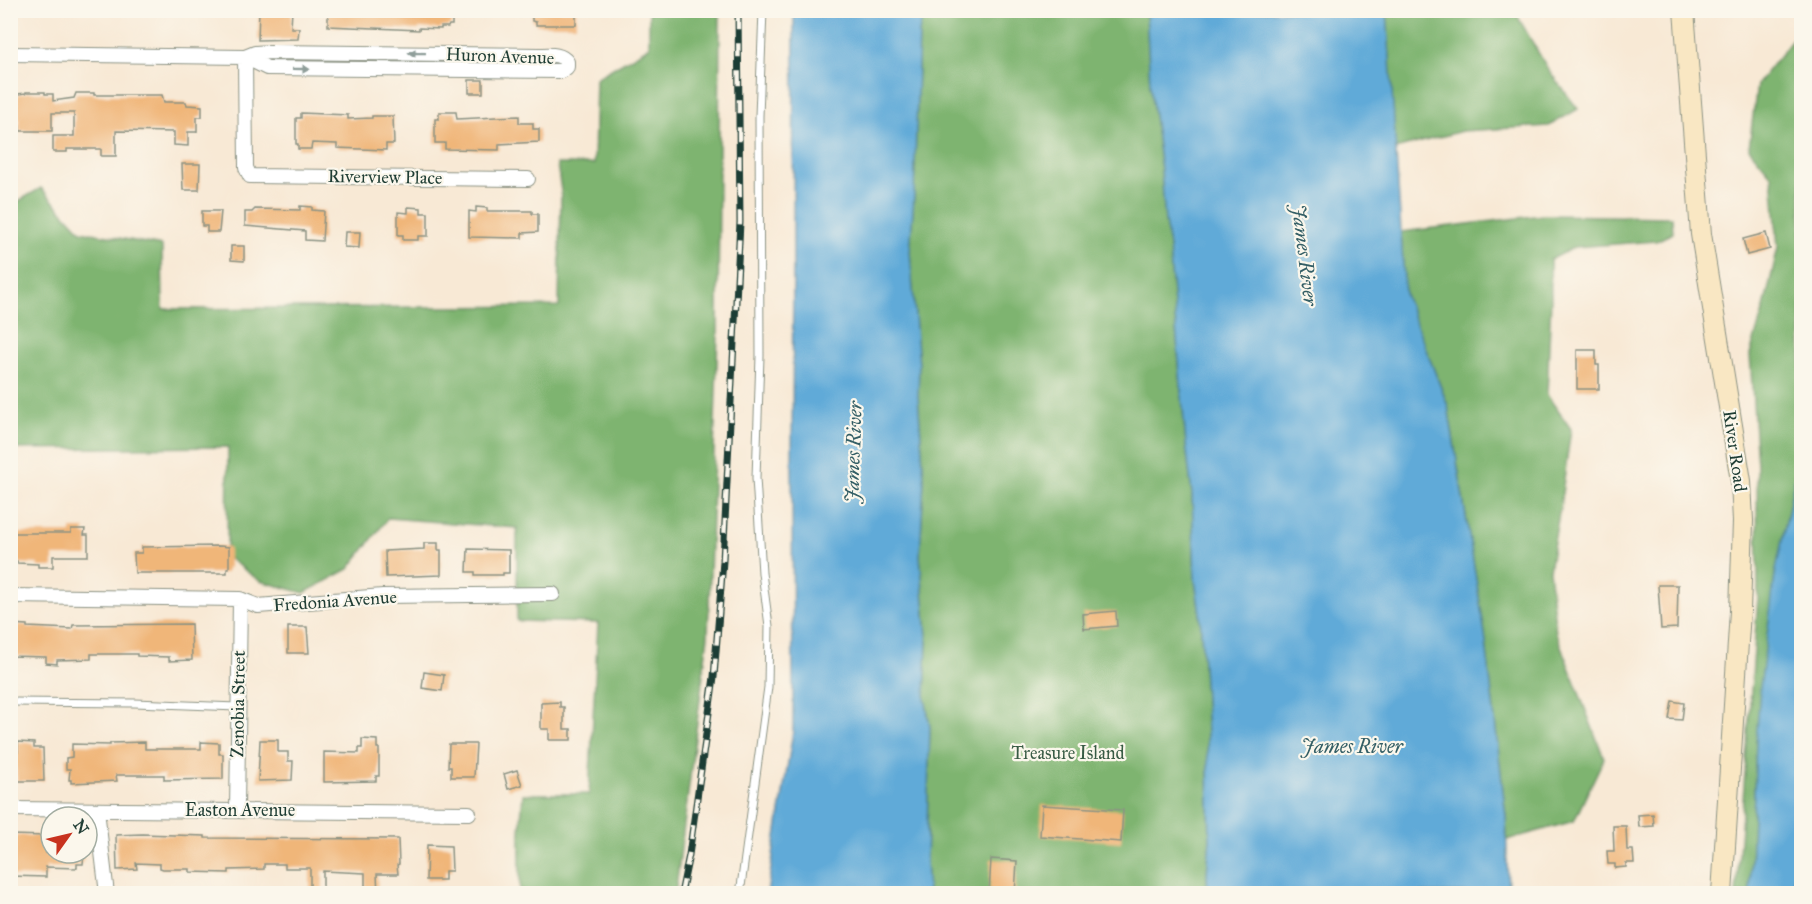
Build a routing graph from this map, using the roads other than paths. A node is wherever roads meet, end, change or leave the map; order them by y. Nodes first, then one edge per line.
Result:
1 (763, 10) edge
2 (1684, 10) edge
3 (10, 54) edge
4 (245, 57) junction
5 (528, 179) dead end
6 (553, 594) dead end
7 (10, 596) edge
8 (240, 599) junction
9 (10, 702) edge
10 (237, 707) junction
11 (10, 809) edge
12 (39, 809) edge
13 (99, 810) edge
14 (237, 810) junction
15 (469, 813) dead end
16 (99, 827) edge
17 (107, 894) edge
18 (740, 894) edge
19 (1722, 894) edge

1 - 18 lane
2 - 19 street, River Road
3 - 4 street, Huron Avenue
4 -> 4 street, Huron Avenue
4 - 5 street, Riverview Place
6 - 8 street, Fredonia Avenue
7 - 8 street, Fredonia Avenue
8 - 10 street, Zenobia Street
9 - 10 lane
10 - 14 street, Zenobia Street
11 - 12 street, Easton Avenue
13 - 14 street, Easton Avenue
14 - 15 street, Easton Avenue
16 - 17 street

